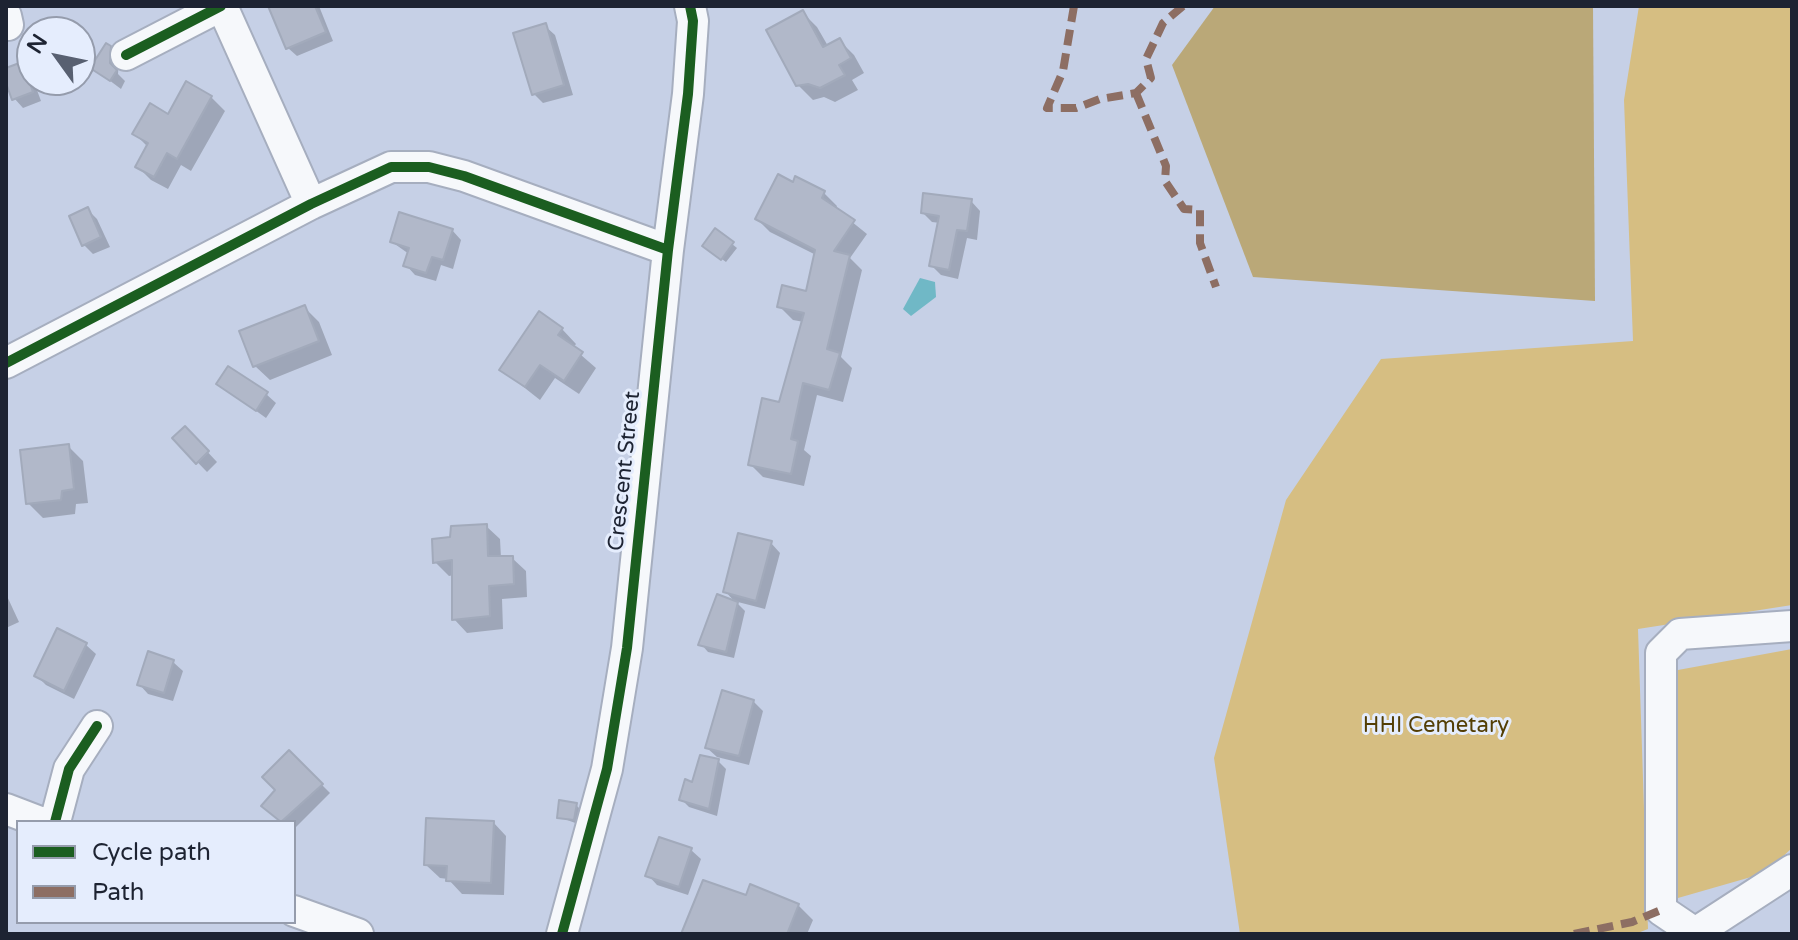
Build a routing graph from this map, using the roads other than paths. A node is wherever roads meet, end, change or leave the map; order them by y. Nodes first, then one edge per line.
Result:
1 (222, 6) edge
2 (690, 6) edge
3 (126, 55) dead end
4 (311, 204) junction
5 (668, 250) junction
6 (6, 363) edge
7 (1792, 626) edge
8 (97, 726) dead end
9 (6, 809) edge
10 (35, 820) edge
11 (56, 820) edge
12 (1792, 870) edge
13 (296, 912) edge
14 (358, 934) edge
15 (562, 934) edge

1 - 3 street
1 - 4 street
2 - 5 street, Crescent Street
4 - 5 street
4 - 6 street
5 - 15 street, Crescent Street
7 - 12 street
8 - 11 street
9 - 10 street
13 - 14 street

